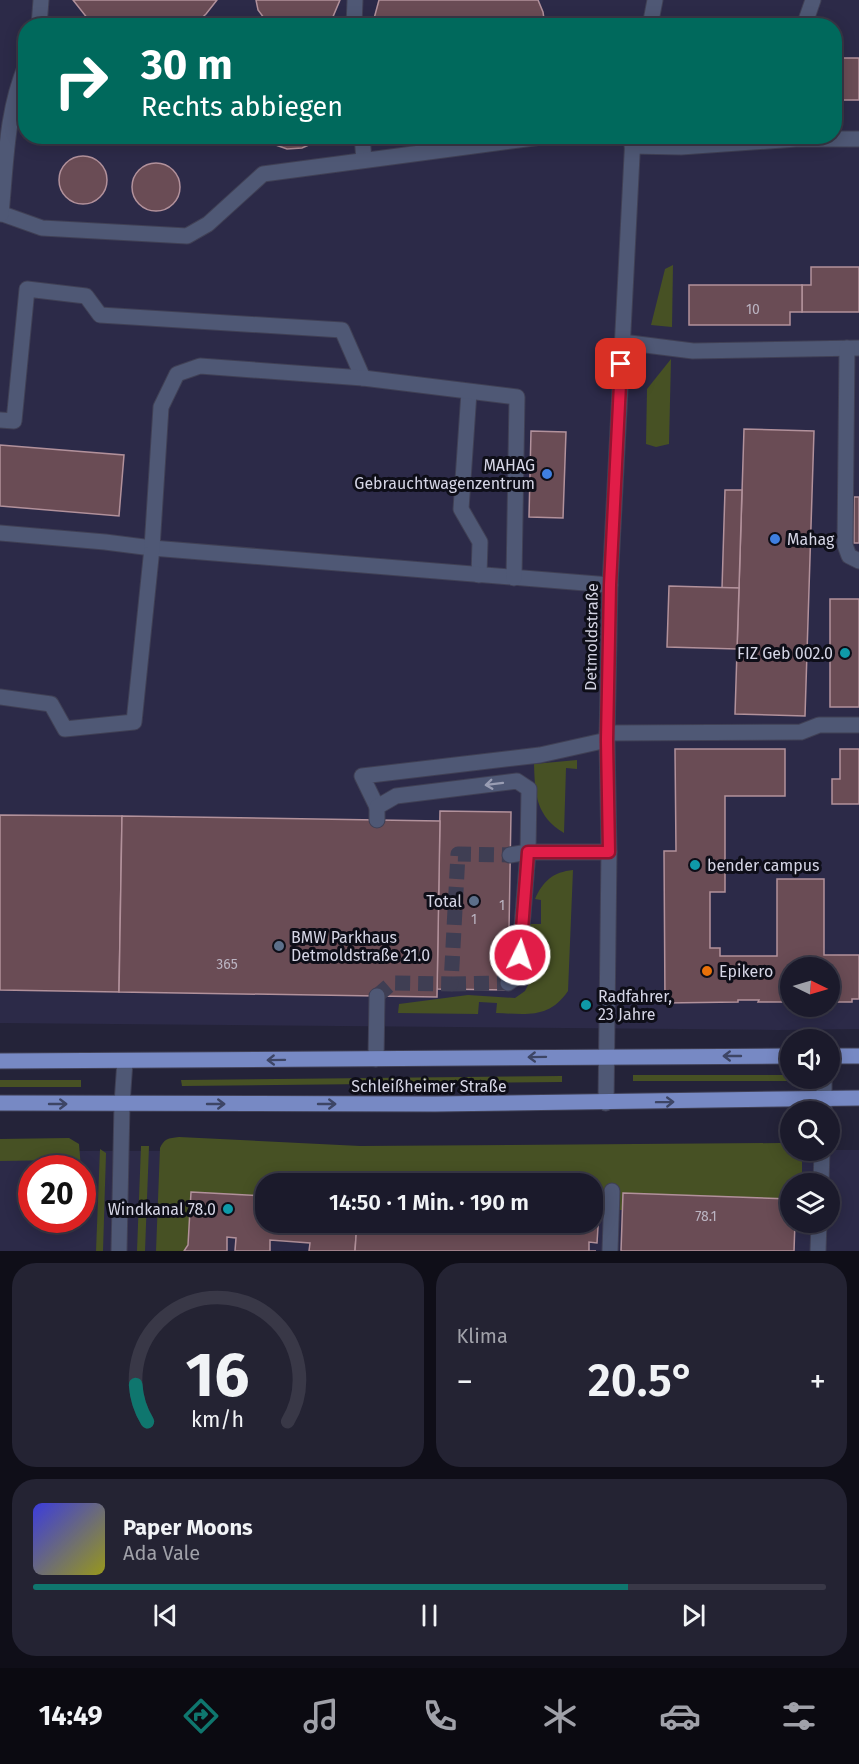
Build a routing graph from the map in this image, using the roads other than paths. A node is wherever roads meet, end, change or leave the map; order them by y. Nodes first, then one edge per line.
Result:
1 (41, 0) edge
2 (355, 0) edge
3 (655, 0) edge
4 (813, 0) edge
5 (40, 18) edge
6 (354, 18) edge
7 (652, 18) edge
8 (807, 18) edge
9 (18, 86) edge
10 (842, 139) edge
11 (859, 139) edge
12 (363, 144) edge
13 (487, 144) edge
14 (633, 144) edge
15 (657, 144) edge
16 (719, 144) edge
17 (364, 160) junction
18 (1, 214) edge
19 (622, 342) junction
20 (853, 348) edge
21 (363, 378) junction
22 (469, 392) junction
23 (0, 420) edge
24 (0, 533) edge
25 (152, 548) junction
26 (859, 561) edge
27 (479, 575) junction
28 (514, 578) junction
29 (610, 585) junction
30 (0, 697) edge
31 (859, 725) edge
32 (607, 736) junction
33 (528, 852) junction
34 (609, 852) junction
35 (510, 855) tunnel mouth
36 (508, 983) dead end
37 (377, 996) dead end
38 (606, 1056) junction
39 (780, 1056) edge
40 (840, 1056) edge
41 (859, 1056) edge
42 (376, 1059) junction
43 (0, 1061) edge
44 (125, 1061) junction
45 (859, 1098) edge
46 (840, 1102) edge
47 (0, 1103) edge
48 (606, 1103) junction
49 (122, 1104) junction
50 (780, 1105) edge
51 (612, 1191) dead end
52 (819, 1233) edge
53 (119, 1251) edge
54 (610, 1251) edge
55 (818, 1251) edge

1 - 5 street
2 - 6 street
3 - 7 street
4 - 8 street
9 - 18 street
10 - 11 street
12 - 17 street
13 - 17 street
14 - 19 street, Detmoldstraße
15 - 16 street
17 - 18 street
19 - 20 street
19 - 29 street, Detmoldstraße
20 - 26 street
21 - 22 street
21 - 23 street
21 - 25 street
22 - 27 street
22 - 28 street
24 - 25 street
25 - 27 street
25 - 30 street
27 - 28 street
28 - 29 street
29 - 32 street, Detmoldstraße
31 - 32 street
33 -> 32 street
32 - 34 street, Detmoldstraße
33 - 34 street
33 - 35 street
33 - 36 street
34 - 38 street, Detmoldstraße
37 - 42 street
39 -> 38 main road, Schleißheimer Straße
38 -> 42 main road, Schleißheimer Straße
38 - 48 street, Detmoldstraße
40 - 41 main road
42 -> 44 main road, Schleißheimer Straße
43 - 44 main road, Schleißheimer Straße
44 - 49 street
45 - 46 main road, Schleißheimer Straße
47 -> 49 main road, Schleißheimer Straße
49 -> 48 main road, Schleißheimer Straße
48 -> 50 main road, Schleißheimer Straße
49 - 53 street
51 - 54 street
52 - 55 street

